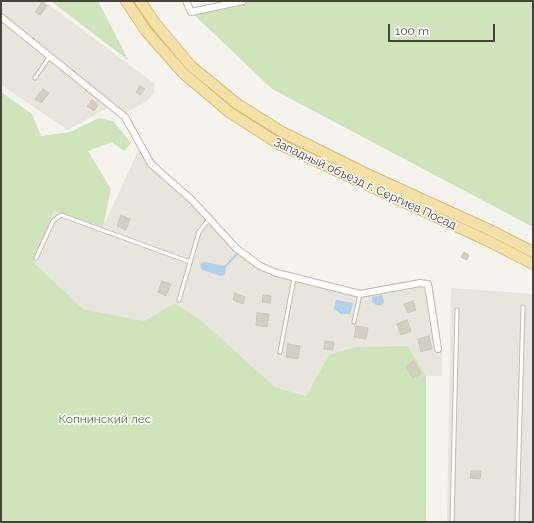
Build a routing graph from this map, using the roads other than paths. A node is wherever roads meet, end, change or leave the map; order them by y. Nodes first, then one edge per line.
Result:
1 (126, 1) edge
2 (140, 1) edge
3 (186, 1) edge
4 (243, 1) edge
5 (1, 17) edge
6 (50, 56) junction
7 (35, 78) dead end
8 (209, 219) junction
9 (533, 252) edge
10 (36, 258) dead end
11 (190, 262) junction
12 (533, 264) edge
13 (294, 278) junction
14 (360, 294) junction
15 (179, 300) dead end
16 (522, 307) dead end
17 (457, 310) dead end
18 (354, 322) dead end
19 (438, 349) dead end
20 (280, 352) dead end
21 (452, 522) edge
22 (517, 522) edge

1 - 12 main road, Западный объезд г. Сергиев Посад
2 - 9 main road, Западный объезд г. Сергиев Посад
3 - 4 street
5 - 6 street
6 - 7 lane
6 - 8 street
8 - 11 lane
8 - 13 street
10 - 11 lane
11 - 15 lane
13 - 14 street
13 - 20 lane
14 - 18 lane
14 - 19 street
16 - 22 lane
17 - 21 lane

